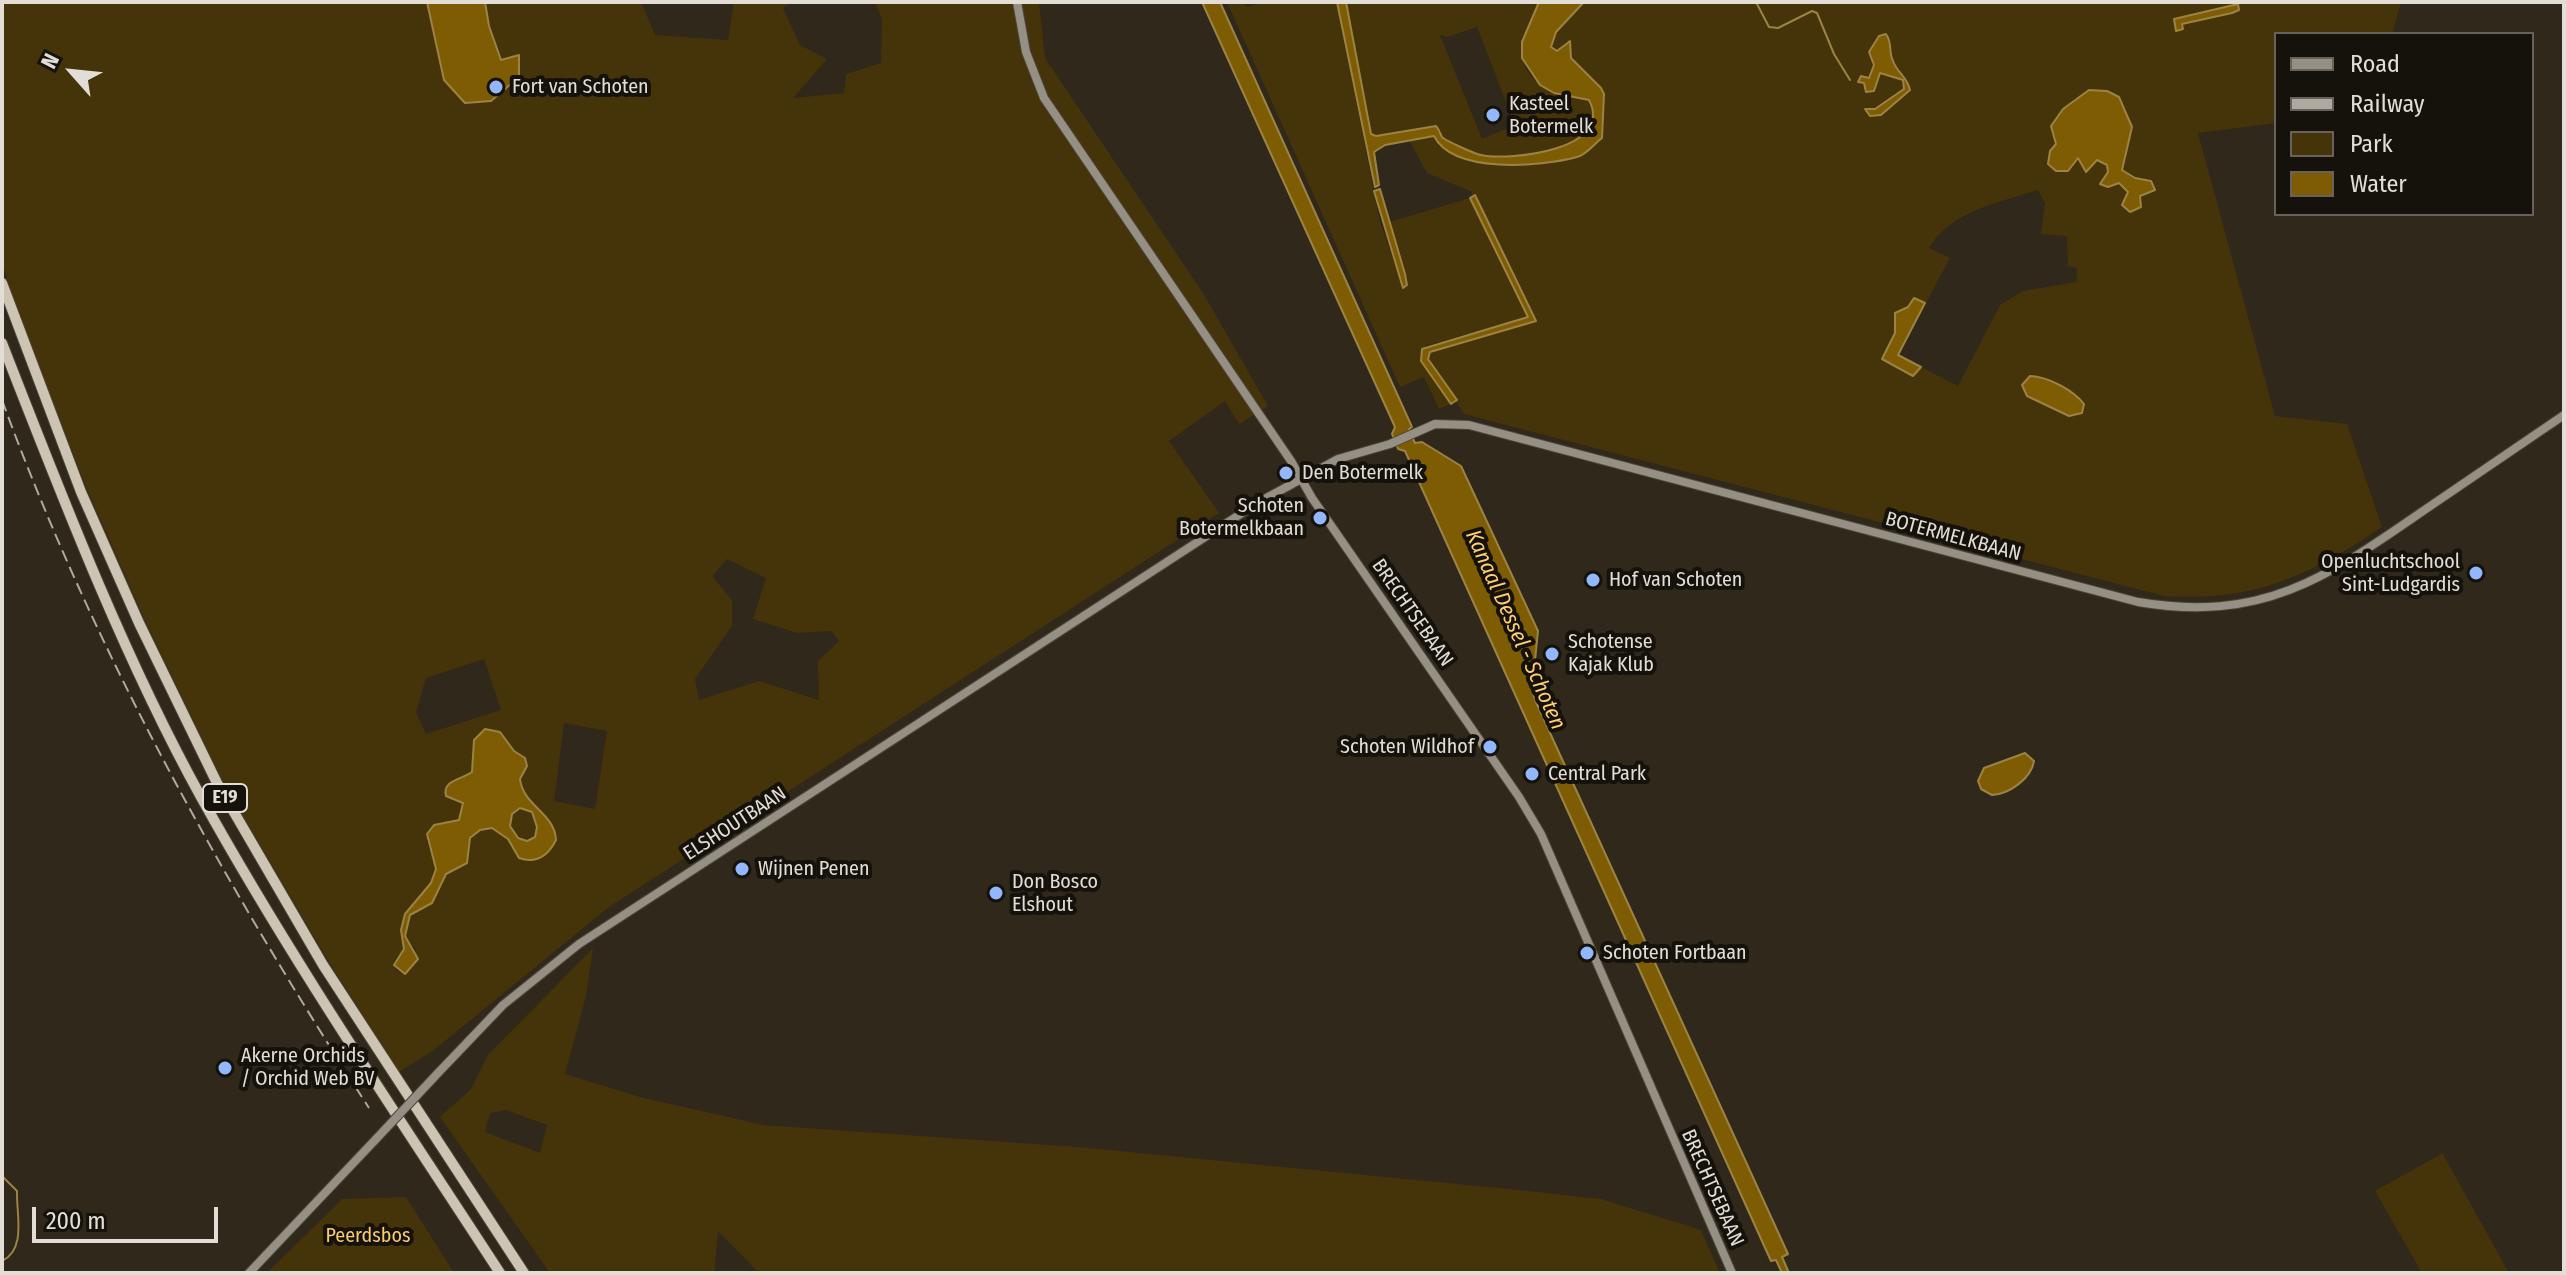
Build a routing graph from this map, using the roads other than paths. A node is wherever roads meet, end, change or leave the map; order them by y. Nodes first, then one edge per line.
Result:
1 (1017, 2) edge
2 (2, 283) edge
3 (2, 343) edge
4 (2564, 415) edge
5 (1300, 478) junction
6 (249, 1273) edge
7 (500, 1273) edge
8 (524, 1273) edge
9 (1732, 1273) edge

1 - 5 main road, BRECHTSEBAAN
2 - 8 highway, E19
3 - 7 highway, E19
4 - 5 main road, BOTERMELKBAAN
5 - 6 main road, ELSHOUTBAAN, bridge
5 - 9 main road, BRECHTSEBAAN

